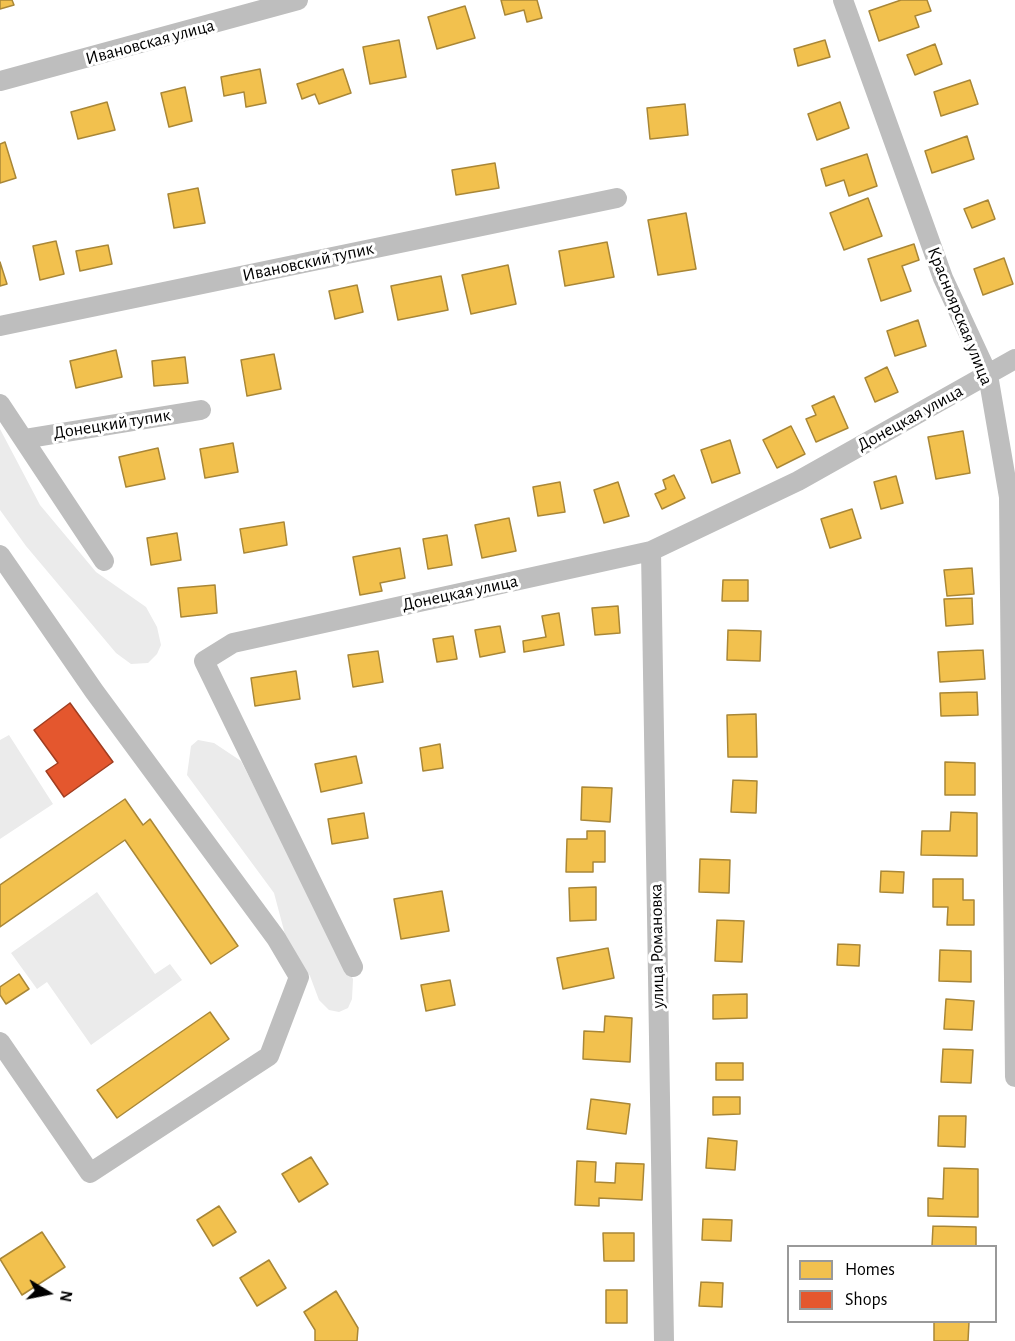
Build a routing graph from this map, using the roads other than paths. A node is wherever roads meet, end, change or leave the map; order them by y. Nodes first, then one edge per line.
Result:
1 (298, 0) edge
2 (843, 0) edge
3 (237, 9) edge
4 (0, 81) edge
5 (617, 198) dead end
6 (0, 326) edge
7 (1015, 359) edge
8 (988, 375) junction
9 (0, 404) edge
10 (201, 410) dead end
11 (24, 439) junction
12 (651, 551) junction
13 (0, 555) edge
14 (104, 561) dead end
15 (353, 967) dead end
16 (0, 1042) edge
17 (1015, 1077) edge
18 (664, 1341) edge

1 - 3 street, Ивановская улица
2 - 8 street, Красноярская улица
3 - 4 street, Ивановская улица
5 - 6 street, Ивановский тупик
7 - 8 street, Донецкая улица
8 - 12 street, Донецкая улица
8 - 17 street, Красноярская улица
9 - 11 street
10 - 11 street, Донецкий тупик
11 - 14 street
12 - 15 street, Донецкая улица
12 - 18 street, улица Романовка
13 - 16 street

